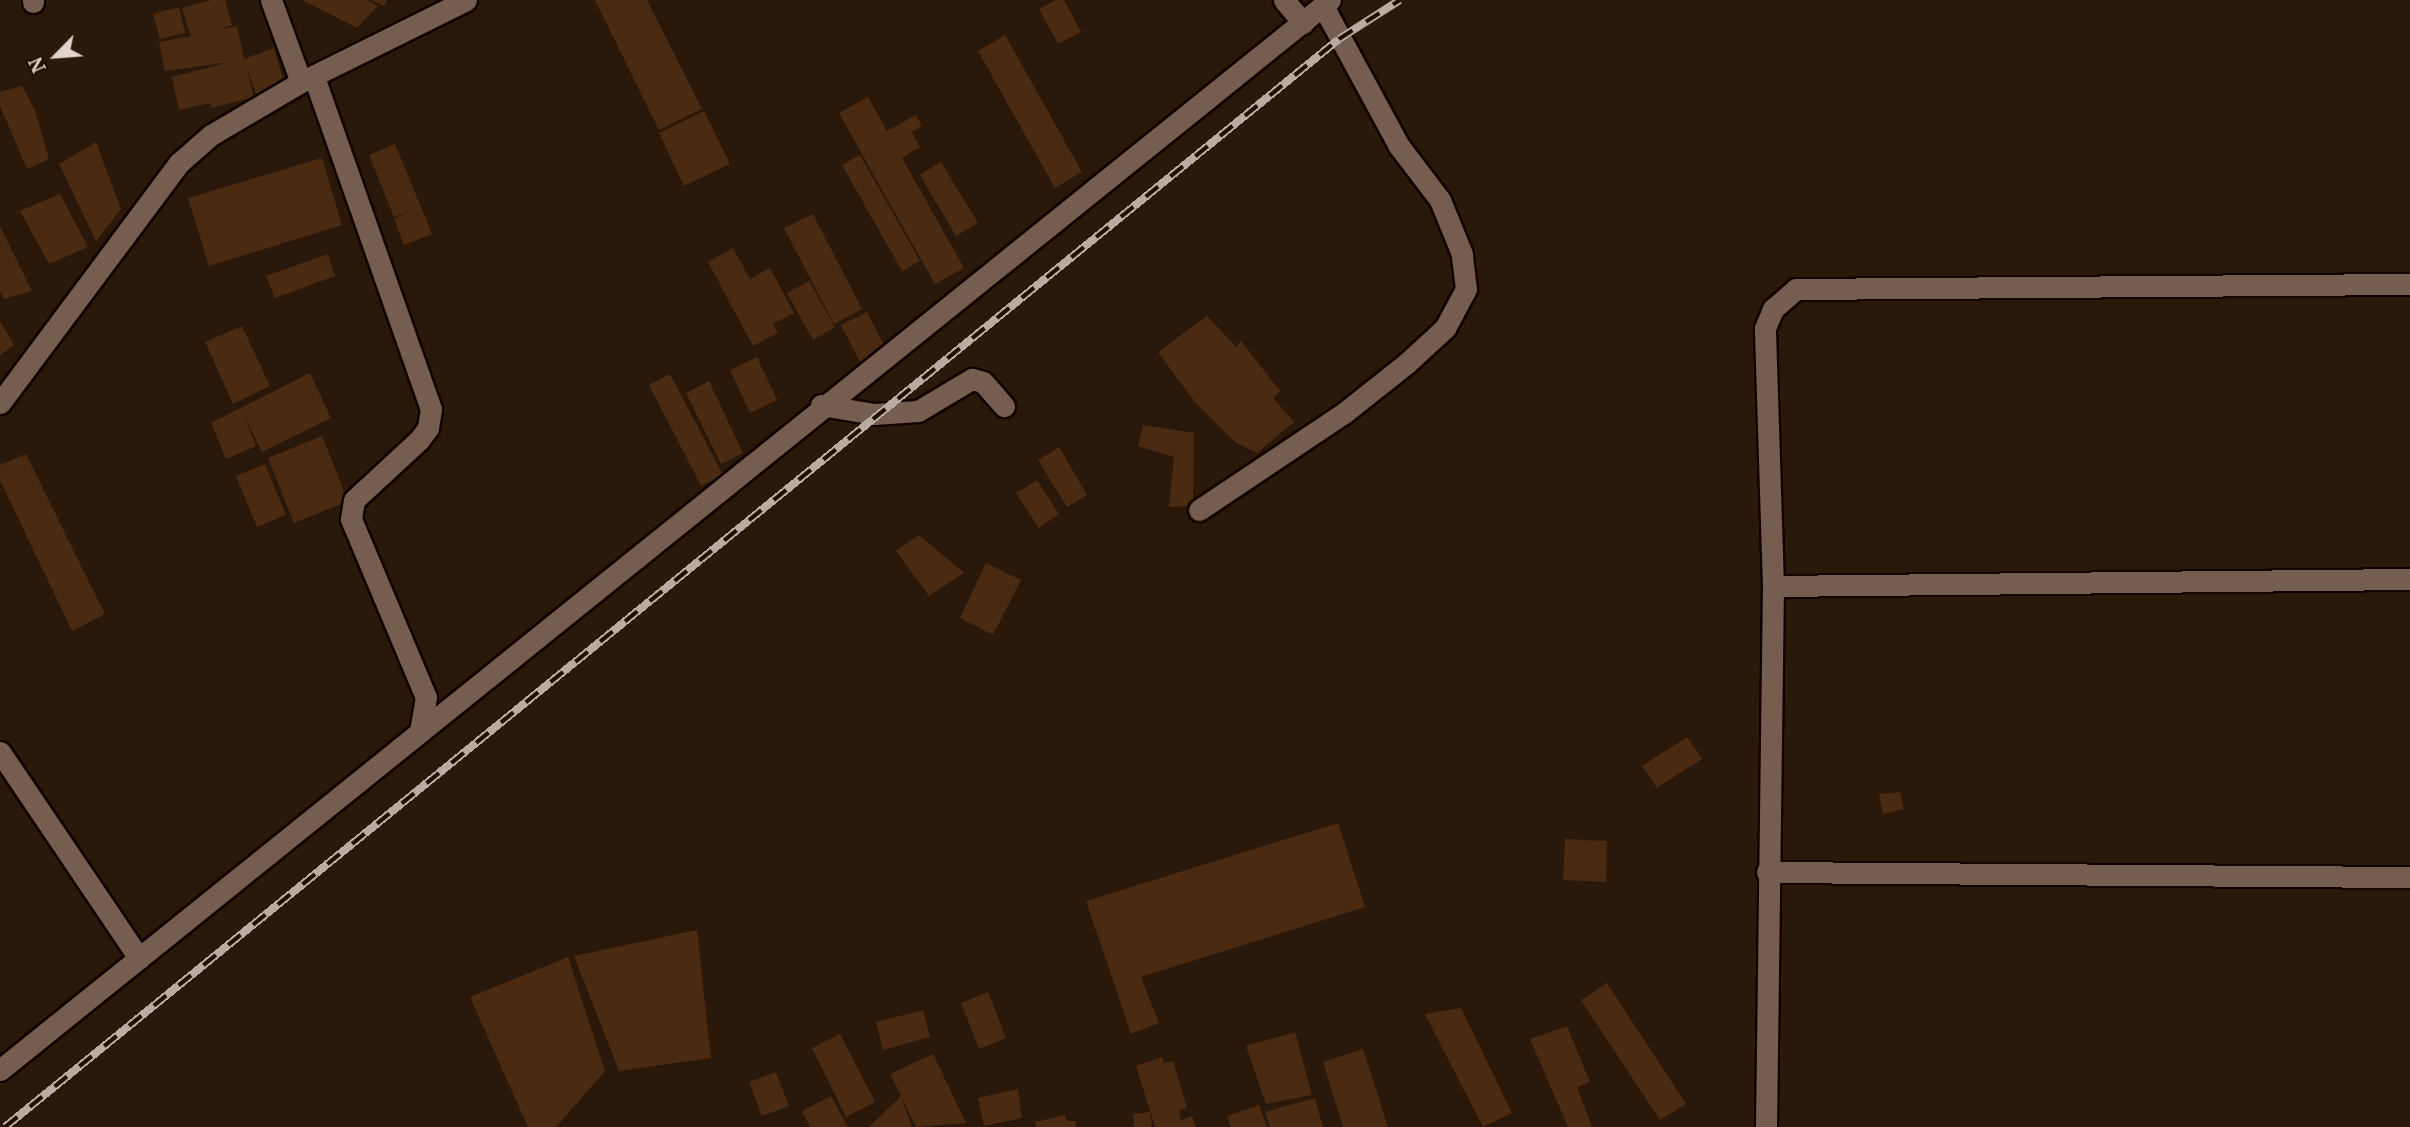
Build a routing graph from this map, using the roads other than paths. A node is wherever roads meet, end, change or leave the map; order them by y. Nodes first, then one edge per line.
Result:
1 (271, 0) edge
2 (466, 0) edge
3 (1284, 0) edge
4 (1326, 3) edge
5 (1303, 23) junction
6 (307, 80) junction
7 (2410, 284) edge
8 (0, 403) edge
9 (821, 405) junction
10 (1004, 406) dead end
11 (1199, 510) dead end
12 (2410, 579) edge
13 (1773, 586) junction
14 (420, 732) junction
15 (0, 752) edge
16 (1767, 872) junction
17 (2410, 877) edge
18 (139, 958) junction
19 (0, 1070) edge
20 (1766, 1127) edge

1 - 6 street
2 - 6 street
3 - 5 street
4 - 5 street
4 - 11 street
5 - 9 street
6 - 8 street
6 - 14 street
7 - 13 street
9 - 10 street
9 - 14 street
12 - 13 street
13 - 16 street
14 - 18 street
15 - 18 street
16 - 17 street
16 - 20 street
18 - 19 street

